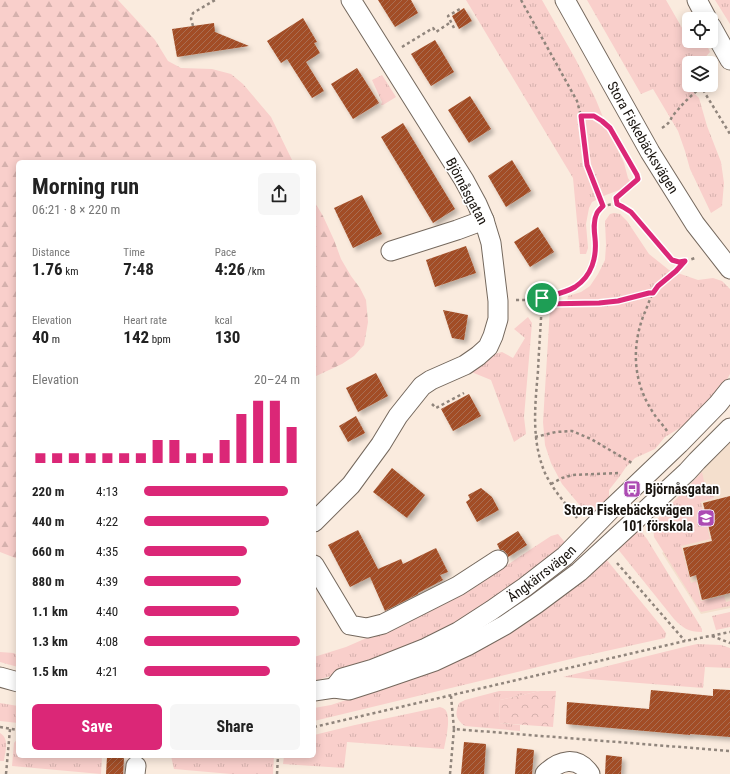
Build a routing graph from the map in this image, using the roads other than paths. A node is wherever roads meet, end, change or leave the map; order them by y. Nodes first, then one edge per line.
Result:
1 (350, 0) edge
2 (565, 0) edge
3 (696, 0) edge
4 (703, 12) edge
5 (725, 40) edge
6 (730, 60) edge
7 (484, 220) junction
8 (391, 251) dead end
9 (730, 269) edge
10 (730, 389) edge
11 (730, 428) edge
12 (316, 520) edge
13 (498, 560) dead end
14 (316, 568) edge
15 (0, 677) edge
16 (16, 681) edge
17 (334, 688) junction
18 (316, 691) edge
19 (545, 774) edge
20 (590, 774) edge

1 - 7 street, Björnåsgatan
2 - 9 street, Stora Fiskebäcksvägen
3 - 4 street
5 - 6 street
7 - 8 street
7 - 12 street, Björnåsgatan
10 - 17 street, Ängkärrsvägen
11 - 17 street, Ängkärrsvägen
13 - 14 street
15 - 16 street
17 - 18 street, Ängkärrsvägen
19 - 20 street

